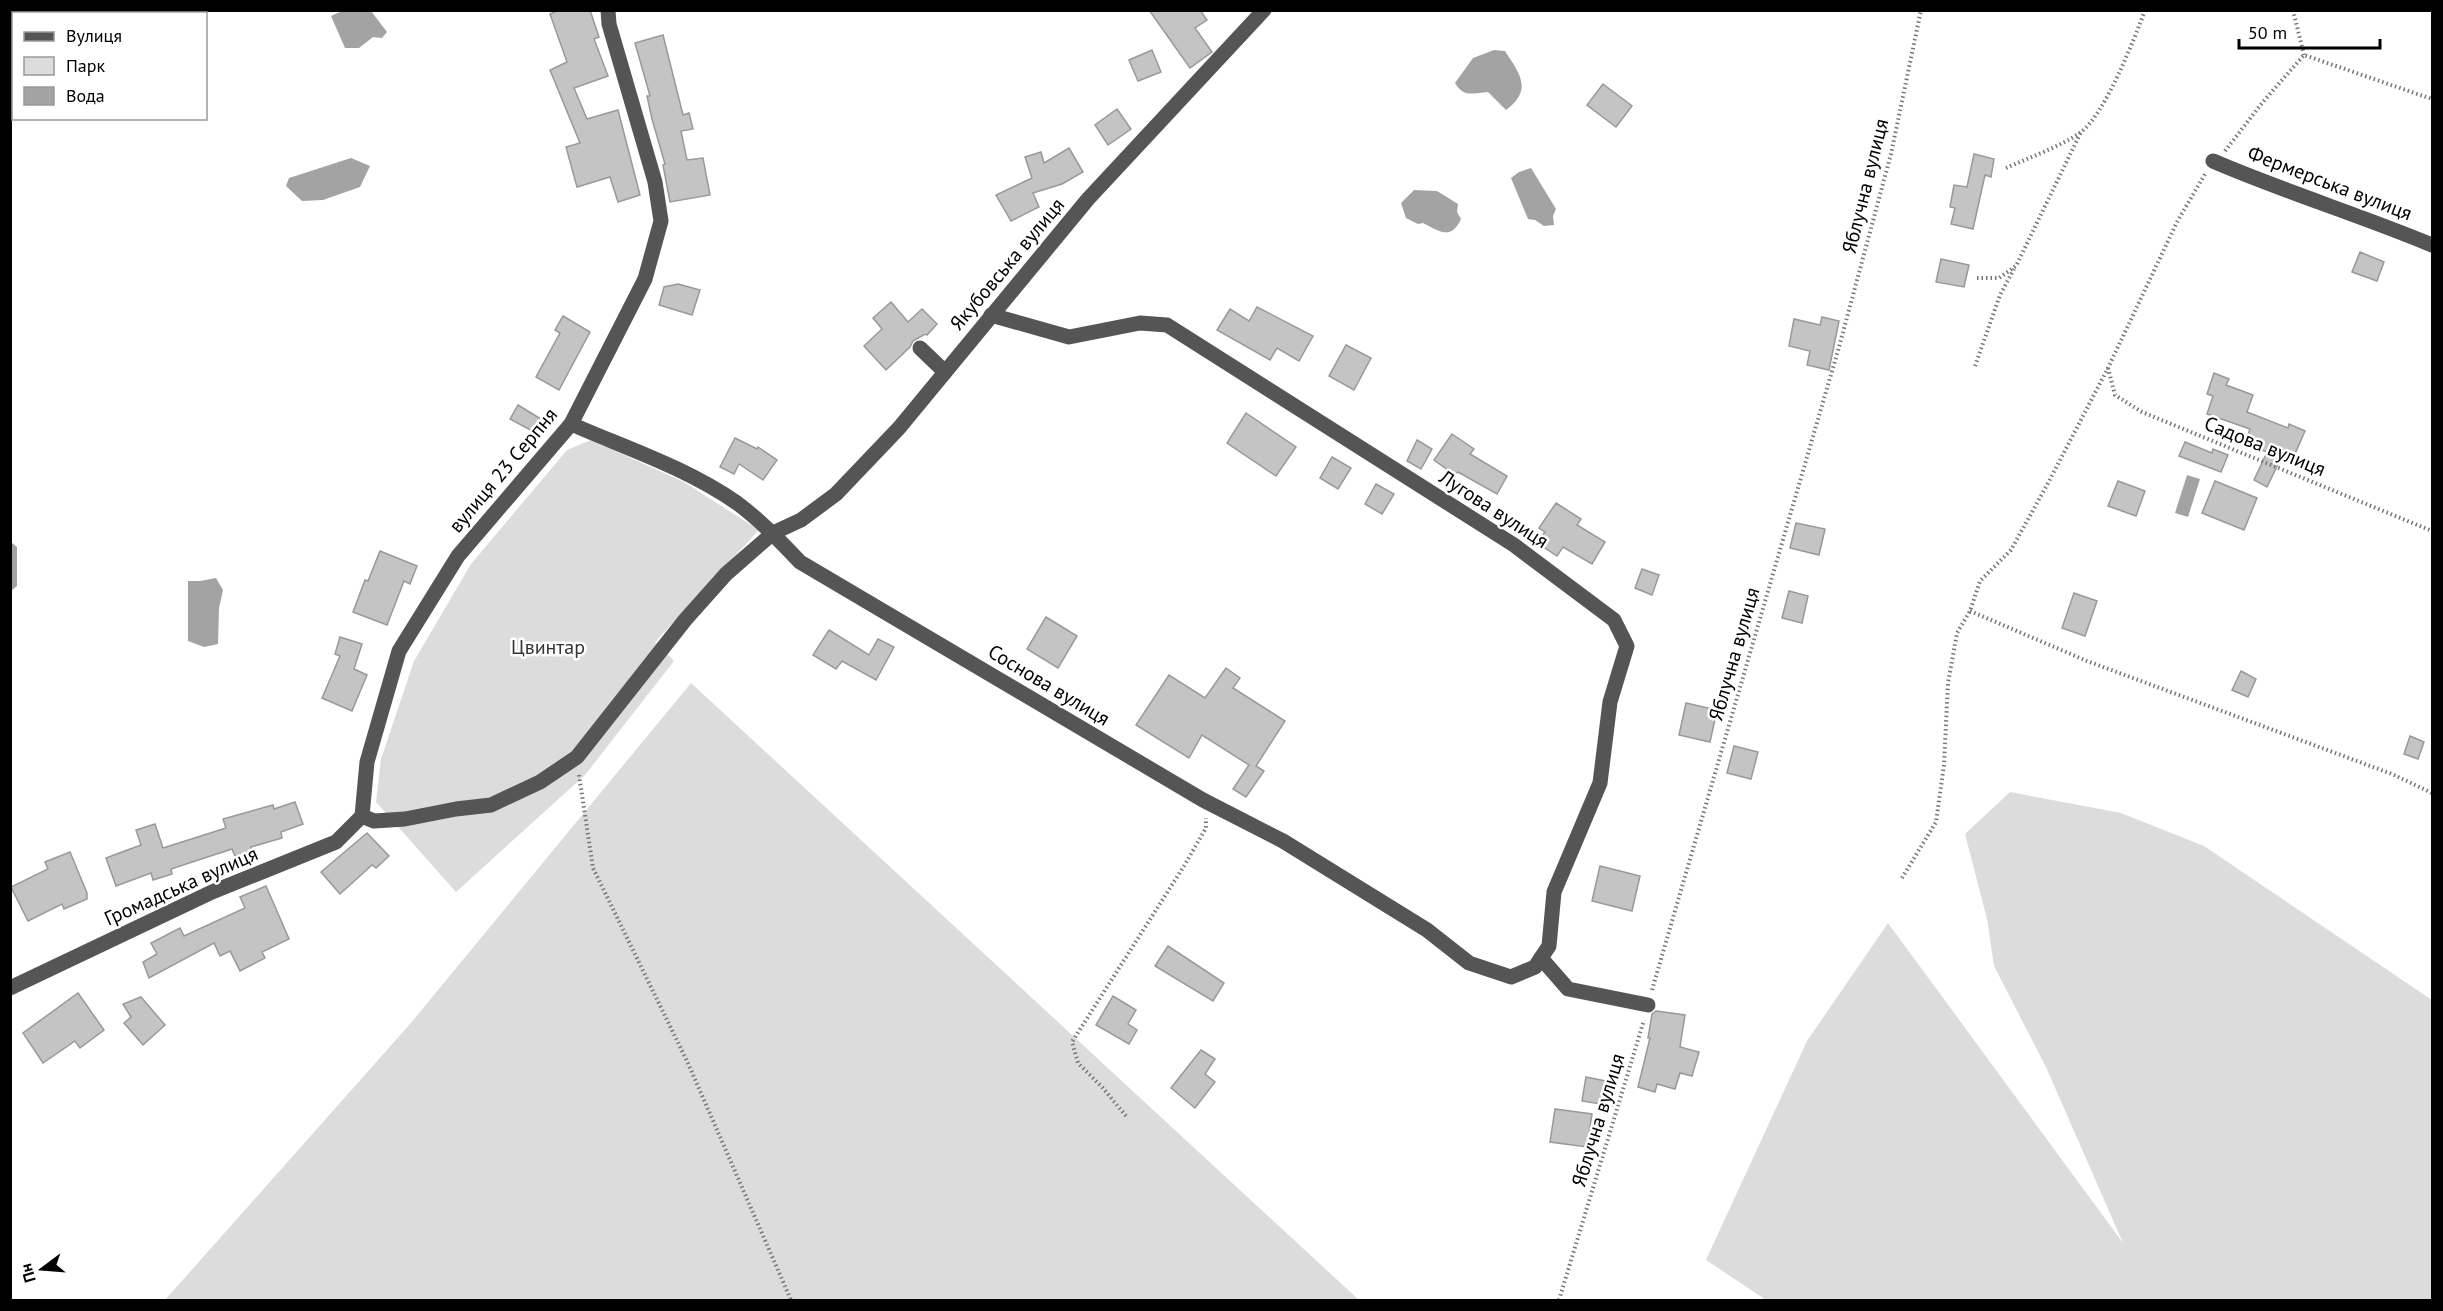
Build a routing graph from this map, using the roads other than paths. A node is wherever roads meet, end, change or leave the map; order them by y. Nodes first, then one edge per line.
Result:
1 (608, 10) edge
2 (1264, 10) edge
3 (2213, 160) road end
4 (2433, 245) edge
5 (991, 315) junction
6 (920, 348) dead end
7 (945, 372) junction
8 (572, 424) junction
9 (773, 533) junction
10 (362, 816) junction
11 (1541, 958) junction
12 (10, 988) edge
13 (1648, 1005) road end

1 - 8 street, вулиця 23 Серпня
2 - 5 street, Якубовська вулиця
3 - 4 street, Фермерська вулиця
5 - 7 street, Якубовська вулиця
5 - 11 street, Лугова вулиця
6 - 7 street
7 - 9 street, Якубовська вулиця
8 - 9 street, Соснова вулиця
8 - 10 street, вулиця 23 Серпня
9 - 10 street, Якубовська вулиця
9 - 11 street, Соснова вулиця
10 - 12 street, Громадська вулиця
11 - 13 street

